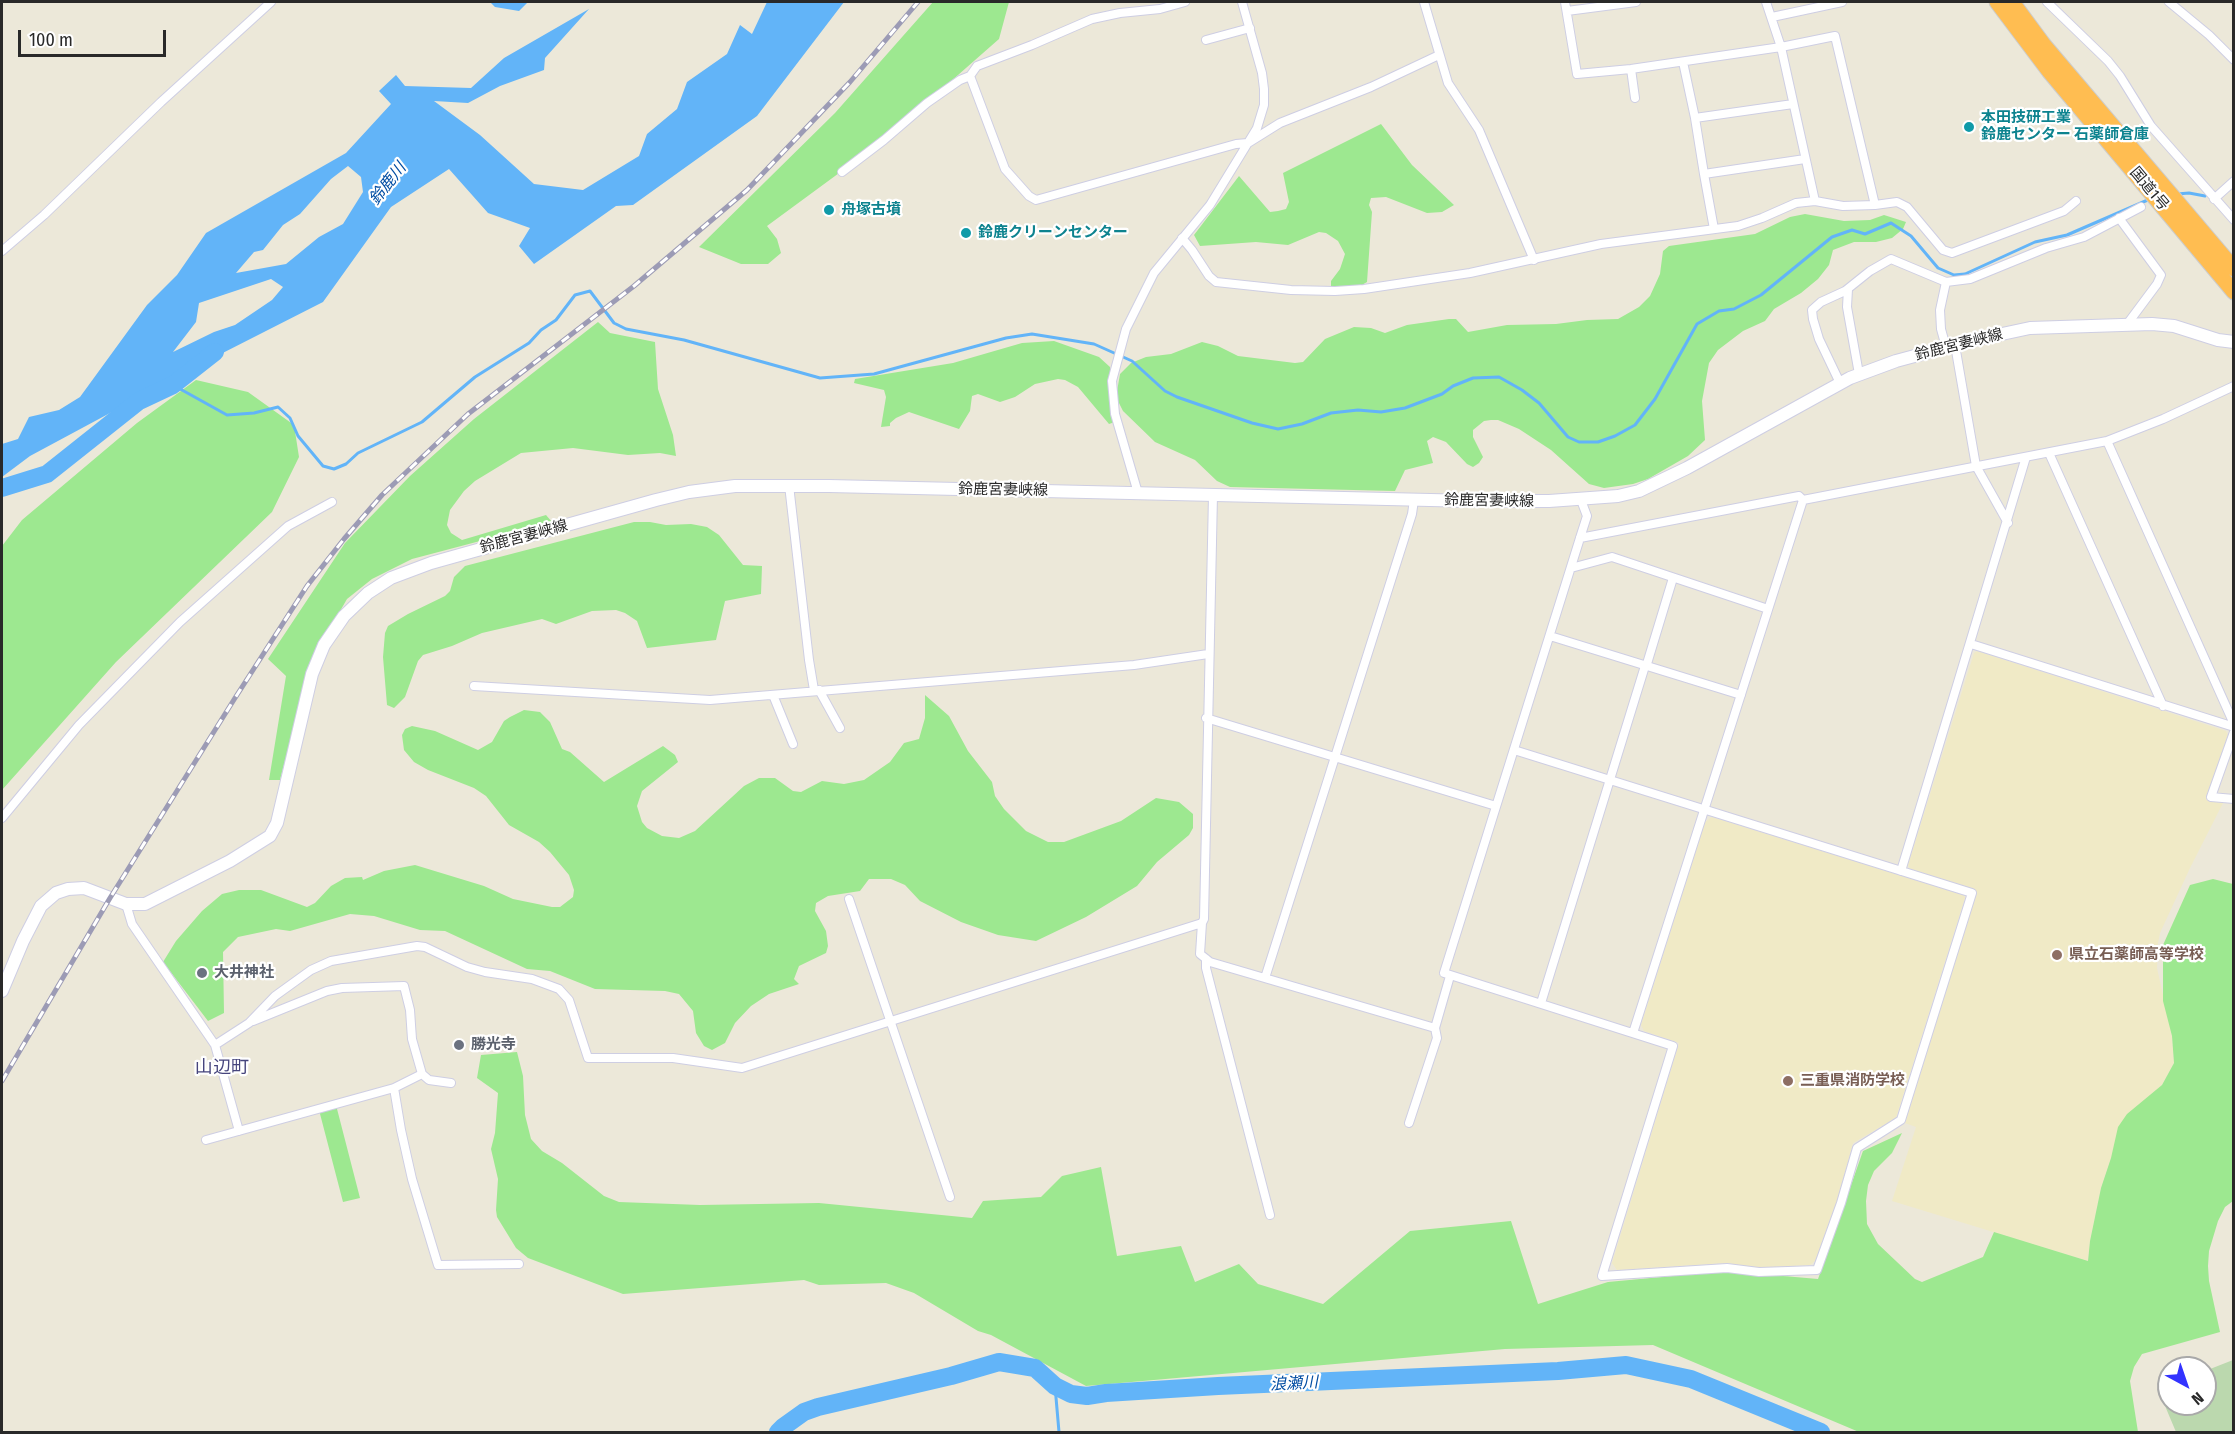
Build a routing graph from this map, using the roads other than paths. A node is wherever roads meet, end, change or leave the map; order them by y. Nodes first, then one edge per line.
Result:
1 (271, 2) edge
2 (1185, 2) edge
3 (1242, 2) edge
4 (1424, 2) edge
5 (1636, 2) edge
6 (1766, 2) edge
7 (1842, 2) edge
8 (1997, 2) edge
9 (2012, 2) edge
10 (2047, 2) edge
11 (2169, 2) edge
12 (1566, 6) edge
13 (1772, 17) junction
14 (1250, 28) junction
15 (1206, 40) dead end
16 (1781, 47) junction
17 (1439, 55) junction
18 (2234, 60) edge
19 (1683, 62) junction
20 (1631, 69) junction
21 (970, 76) junction
22 (1635, 98) dead end
23 (1793, 104) junction
24 (1695, 118) junction
25 (2101, 123) junction
26 (1248, 143) junction
27 (1805, 159) junction
28 (842, 172) dead end
29 (1704, 174) junction
30 (2234, 181) edge
31 (2214, 199) junction
32 (1815, 201) junction
33 (2076, 201) dead end
34 (1875, 205) junction
35 (2141, 207) dead end
36 (2119, 218) junction
37 (2234, 220) edge
38 (1714, 229) junction
39 (1182, 238) junction
40 (2, 251) edge
41 (1534, 260) junction
42 (2224, 264) edge
43 (1946, 282) junction
44 (1848, 289) junction
45 (2234, 292) edge
46 (2127, 324) junction
47 (2234, 342) edge
48 (1950, 346) junction
49 (1859, 374) junction
50 (1840, 383) junction
51 (2234, 386) edge
52 (2107, 441) junction
53 (2049, 453) junction
54 (2026, 457) junction
55 (1976, 466) junction
56 (789, 485) junction
57 (1138, 494) junction
58 (1213, 495) junction
59 (1414, 500) junction
60 (1581, 500) junction
61 (1803, 500) junction
62 (332, 502) dead end
63 (2007, 523) junction
64 (1580, 538) junction
65 (1571, 568) junction
66 (1673, 578) junction
67 (1768, 609) junction
68 (1550, 636) junction
69 (1971, 644) junction
70 (1209, 654) junction
71 (1646, 667) junction
72 (474, 686) dead end
73 (817, 690) junction
74 (773, 695) junction
75 (1742, 695) junction
76 (2163, 706) junction
77 (1206, 718) junction
78 (2234, 725) edge
79 (840, 728) dead end
80 (2234, 732) edge
81 (793, 744) dead end
82 (1515, 750) junction
83 (1335, 758) junction
84 (1610, 780) junction
85 (2234, 799) edge
86 (1496, 806) junction
87 (1705, 810) junction
88 (2, 818) edge
89 (1900, 872) junction
90 (849, 899) dead end
91 (126, 904) junction
92 (1202, 923) junction
93 (1206, 959) junction
94 (1450, 975) junction
95 (1265, 978) junction
96 (2, 991) edge
97 (1540, 1003) junction
98 (891, 1020) junction
99 (249, 1023) junction
100 (1435, 1028) junction
101 (1633, 1033) junction
102 (215, 1045) junction
103 (422, 1074) junction
104 (451, 1083) dead end
105 (394, 1088) junction
106 (1409, 1123) dead end
107 (239, 1131) junction
108 (206, 1140) dead end
109 (950, 1197) dead end
110 (1270, 1215) dead end
111 (519, 1264) dead end

1 - 40 street
2 - 21 street
3 - 14 street
4 - 17 street
5 - 12 street
6 - 13 street
7 - 13 street
8 - 25 highway, 国道1号
9 - 25 highway, 国道1号
10 - 31 street
11 - 18 street
12 - 20 street
13 - 16 street
14 - 15 street
14 - 26 street
16 - 19 street
16 - 23 street
16 - 34 street
17 - 26 street
17 - 41 street
19 - 20 street
19 - 24 street
20 - 22 street
21 - 26 street
21 - 28 street
23 - 24 street
23 - 27 street
24 - 29 street
25 - 42 highway, 国道1号
26 - 39 street
27 - 29 street
27 - 32 street
29 - 38 street
30 - 31 street
31 - 37 street
32 - 34 street
32 - 38 street
33 - 34 street
35 - 36 street
36 - 43 street
36 - 46 street
38 - 41 street
39 - 41 street
39 - 57 street
42 - 45 highway, 国道1号
43 - 44 street
43 - 48 street
44 - 49 street
44 - 50 street
46 - 47 main road, 鈴鹿宮妻峡線
46 - 48 main road, 鈴鹿宮妻峡線
48 - 49 main road, 鈴鹿宮妻峡線
48 - 55 street
49 - 50 main road, 鈴鹿宮妻峡線
50 - 60 main road, 鈴鹿宮妻峡線
51 - 52 street
52 - 53 street
52 - 78 street
53 - 54 street
53 - 76 street
54 - 55 street
54 - 63 street
55 - 61 street
55 - 63 street
56 - 57 main road, 鈴鹿宮妻峡線
56 - 73 street
56 - 91 main road, 鈴鹿宮妻峡線
57 - 58 main road, 鈴鹿宮妻峡線
58 - 59 main road, 鈴鹿宮妻峡線
58 - 70 street
59 - 60 main road, 鈴鹿宮妻峡線
59 - 83 street
60 - 64 street
61 - 64 street
61 - 67 street
62 - 88 street
63 - 69 street
64 - 65 street
65 - 66 street
65 - 68 street
66 - 67 street
66 - 71 street
67 - 75 street
68 - 71 street
68 - 82 street
69 - 76 street
69 - 89 street
70 - 73 street
70 - 77 street
71 - 75 street
71 - 84 street
72 - 74 street
73 - 74 street
73 - 79 street
74 - 81 street
75 - 87 street
76 - 78 street
77 - 83 street
77 - 92 street
80 - 85 street
82 - 84 street
82 - 86 street
83 - 86 street
83 - 95 street
84 - 87 street
84 - 97 street
86 - 94 street
87 - 89 street
87 - 101 street
89 - 101 street
90 - 98 street
91 - 96 main road
91 - 102 street
92 - 93 street
92 - 98 street
93 - 95 street
93 - 110 street
94 - 97 street
94 - 100 street
95 - 100 street
97 - 101 street
98 - 99 street
98 - 109 street
99 - 102 street
99 - 103 street
100 - 106 street
102 - 107 street
103 - 104 street
103 - 105 street
105 - 107 street
105 - 111 street
107 - 108 street

